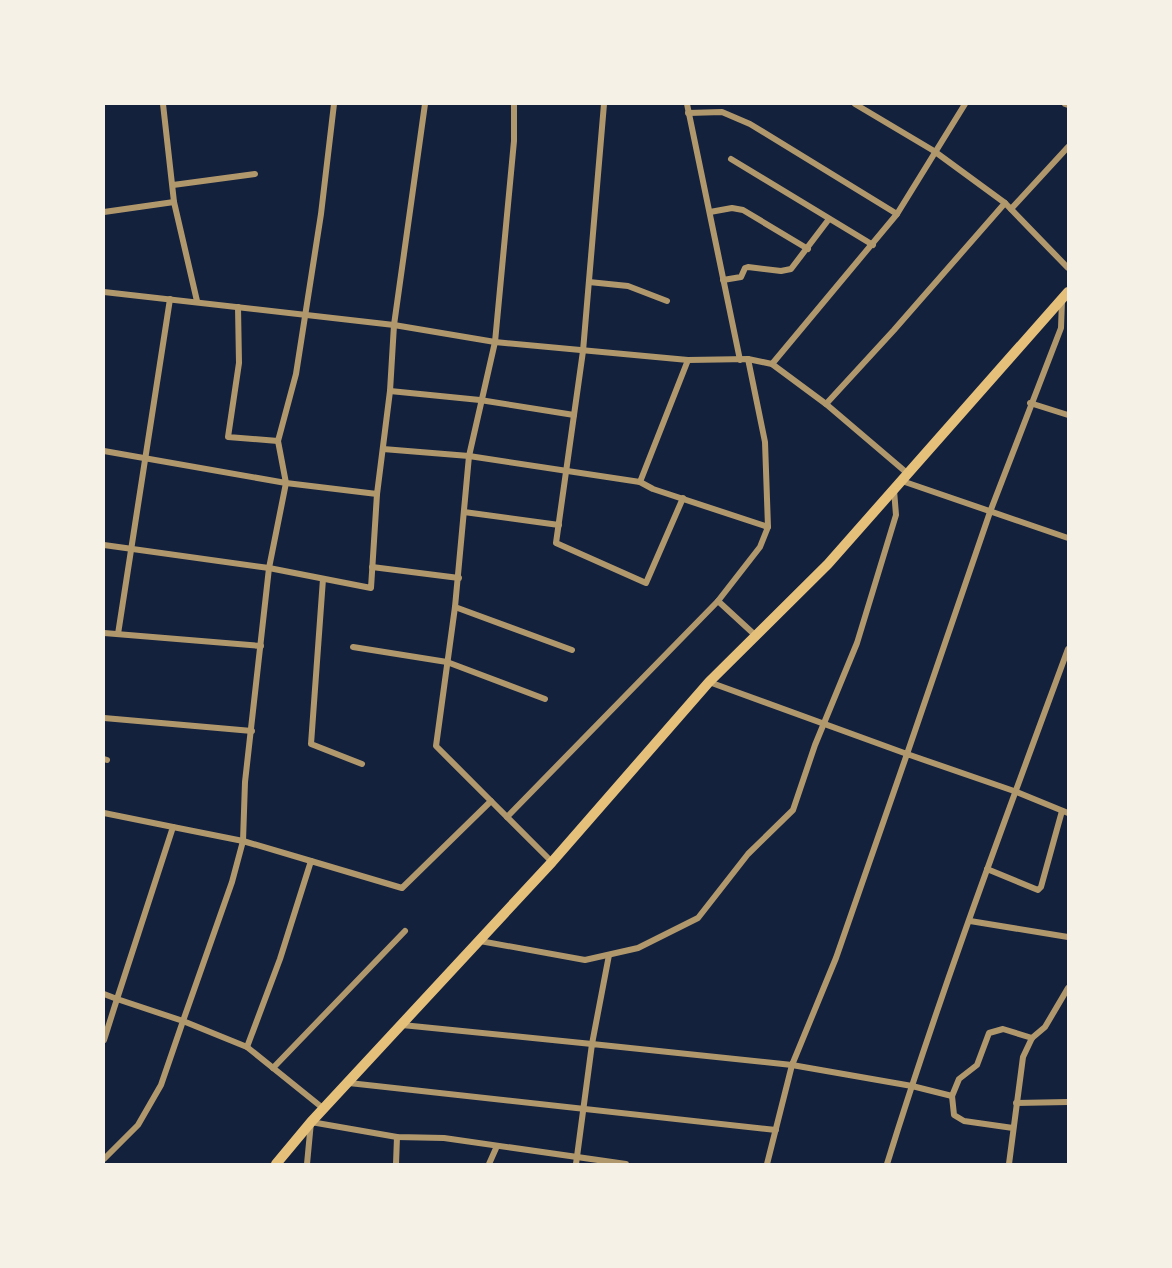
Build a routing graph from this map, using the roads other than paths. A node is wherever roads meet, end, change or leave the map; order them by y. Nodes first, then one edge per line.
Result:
1 (163, 104) edge
2 (334, 104) edge
3 (425, 104) edge
4 (514, 104) edge
5 (604, 104) edge
6 (687, 104) edge
7 (855, 104) edge
8 (965, 104) edge
9 (688, 112) junction
10 (1068, 147) edge
11 (934, 151) junction
12 (731, 159) dead end
13 (255, 174) dead end
14 (173, 185) junction
15 (174, 202) junction
16 (1005, 203) junction
17 (1011, 209) junction
18 (104, 212) edge
19 (710, 212) junction
20 (897, 214) junction
21 (830, 219) junction
22 (873, 245) junction
23 (808, 249) junction
24 (1068, 268) edge
25 (723, 280) junction
26 (589, 282) junction
27 (104, 292) edge
28 (1065, 296) edge
29 (170, 299) junction
30 (197, 301) junction
31 (667, 301) dead end
32 (238, 307) junction
33 (304, 314) junction
34 (394, 325) junction
35 (495, 342) junction
36 (583, 351) junction
37 (748, 359) junction
38 (688, 360) junction
39 (740, 360) junction
40 (772, 364) junction
41 (390, 391) junction
42 (480, 400) junction
43 (1030, 403) junction
44 (826, 404) junction
45 (574, 415) junction
46 (1068, 415) edge
47 (278, 441) junction
48 (383, 449) junction
49 (104, 451) edge
50 (469, 456) junction
51 (144, 457) junction
52 (566, 471) junction
53 (900, 480) junction
54 (640, 482) junction
55 (286, 483) junction
56 (377, 494) junction
57 (683, 498) junction
58 (464, 512) junction
59 (990, 512) junction
60 (559, 525) junction
61 (768, 526) junction
62 (1068, 538) edge
63 (104, 545) edge
64 (131, 549) junction
65 (372, 567) junction
66 (269, 568) junction
67 (459, 578) junction
68 (323, 579) junction
69 (718, 601) junction
70 (455, 607) junction
71 (104, 633) edge
72 (118, 634) junction
73 (755, 635) junction
74 (261, 646) junction
75 (353, 647) dead end
76 (1068, 649) edge
77 (572, 650) dead end
78 (447, 662) junction
79 (1066, 663) edge
80 (710, 682) junction
81 (545, 699) dead end
82 (104, 718) edge
83 (824, 722) junction
84 (252, 731) junction
85 (907, 754) junction
86 (362, 764) dead end
87 (1014, 791) junction
88 (491, 801) junction
89 (1065, 812) edge
90 (104, 815) edge
91 (507, 817) junction
92 (173, 827) junction
93 (243, 841) junction
94 (311, 861) junction
95 (552, 862) junction
96 (987, 869) junction
97 (970, 921) junction
98 (405, 931) dead end
99 (1068, 937) edge
100 (480, 941) junction
101 (609, 955) junction
102 (1068, 988) edge
103 (104, 994) edge
104 (117, 999) junction
105 (183, 1022) junction
106 (402, 1025) junction
107 (1032, 1038) junction
108 (104, 1040) edge
109 (592, 1044) junction
110 (247, 1047) junction
111 (792, 1065) junction
112 (273, 1068) junction
113 (349, 1083) junction
114 (912, 1086) junction
115 (952, 1096) junction
116 (1068, 1102) edge
117 (1016, 1103) junction
118 (583, 1109) junction
119 (324, 1110) junction
120 (310, 1122) junction
121 (1013, 1128) junction
122 (776, 1130) junction
123 (397, 1137) junction
124 (497, 1146) junction
125 (578, 1156) junction
126 (104, 1159) edge
127 (276, 1164) edge
128 (306, 1164) edge
129 (396, 1164) edge
130 (489, 1164) edge
131 (576, 1164) edge
132 (626, 1164) edge
133 (766, 1164) edge
134 (887, 1164) edge
135 (1009, 1164) edge

1 - 14 street
2 - 33 street
3 - 34 street
4 - 35 street
5 - 26 street
6 - 9 street
7 - 11 street
8 - 11 street
9 - 19 street
9 - 20 street
10 - 17 street
11 - 16 street
11 - 20 street
12 - 21 street
13 - 14 street
14 - 15 street
15 - 18 street
15 - 30 street
16 - 17 street
16 - 44 street
17 - 24 street
19 - 23 street
19 - 25 street
20 - 22 street
21 - 22 street
21 - 23 street
22 - 40 street
23 - 25 street
25 - 39 street
26 - 31 street
26 - 36 street
27 - 29 street
28 - 43 street
28 - 53 main road
29 - 30 street
29 - 51 street
30 - 32 street
32 - 33 street
32 - 47 street
33 - 34 street
33 - 47 street
34 - 35 street
34 - 41 street
35 - 36 street
35 - 42 street
36 - 38 street
36 - 45 street
37 - 39 street
37 - 40 street
37 - 61 street
38 - 39 street
38 - 54 street
40 - 44 street
41 - 42 street
41 - 48 street
42 - 45 street
42 - 50 street
43 - 46 street
43 - 59 street
44 - 53 street
45 - 52 street
47 - 55 street
48 - 50 street
48 - 56 street
49 - 51 street
50 - 52 street
50 - 58 street
51 - 55 street
51 - 64 street
52 - 54 street
52 - 60 street
53 - 59 street
53 - 73 main road
53 - 83 street
54 - 57 street
55 - 56 street
55 - 66 street
56 - 65 street
57 - 60 street
57 - 61 street
58 - 60 street
58 - 67 street
59 - 62 street
59 - 85 street
61 - 69 street
63 - 64 street
64 - 66 street
64 - 72 street
65 - 67 street
65 - 68 street
66 - 68 street
66 - 74 street
67 - 70 street
68 - 86 street
69 - 73 street
69 - 91 street
70 - 77 street
70 - 78 street
71 - 72 street
72 - 74 street
73 - 80 main road
74 - 84 street
75 - 78 street
76 - 79 street
78 - 81 street
78 - 88 street
79 - 87 street
80 - 83 street
80 - 95 main road
82 - 84 street
83 - 85 street
83 - 101 street
84 - 93 street
85 - 87 street
85 - 111 street
87 - 89 street
87 - 96 street
88 - 91 street
88 - 94 street
89 - 96 street
90 - 92 street
91 - 95 street
92 - 93 street
92 - 104 street
93 - 94 street
93 - 105 street
94 - 110 street
95 - 100 main road
96 - 97 street
97 - 99 street
97 - 114 street
98 - 112 street
100 - 101 street
100 - 106 main road
101 - 109 street
102 - 107 street
103 - 104 street
104 - 105 street
104 - 108 street
105 - 110 street
105 - 126 street
106 - 109 street
106 - 113 main road
107 - 115 street
107 - 117 street
109 - 111 street
109 - 118 street
110 - 112 street
111 - 114 street
111 - 122 street
112 - 119 street
113 - 118 street
113 - 119 main road
114 - 115 street
114 - 134 street
115 - 121 street
116 - 117 street
117 - 121 street
118 - 122 street
118 - 125 street
119 - 120 main road
120 - 123 street
120 - 127 main road
120 - 128 street
121 - 135 street
122 - 133 street
123 - 124 street
123 - 129 street
124 - 125 street
124 - 130 street
125 - 131 street
125 - 132 street

